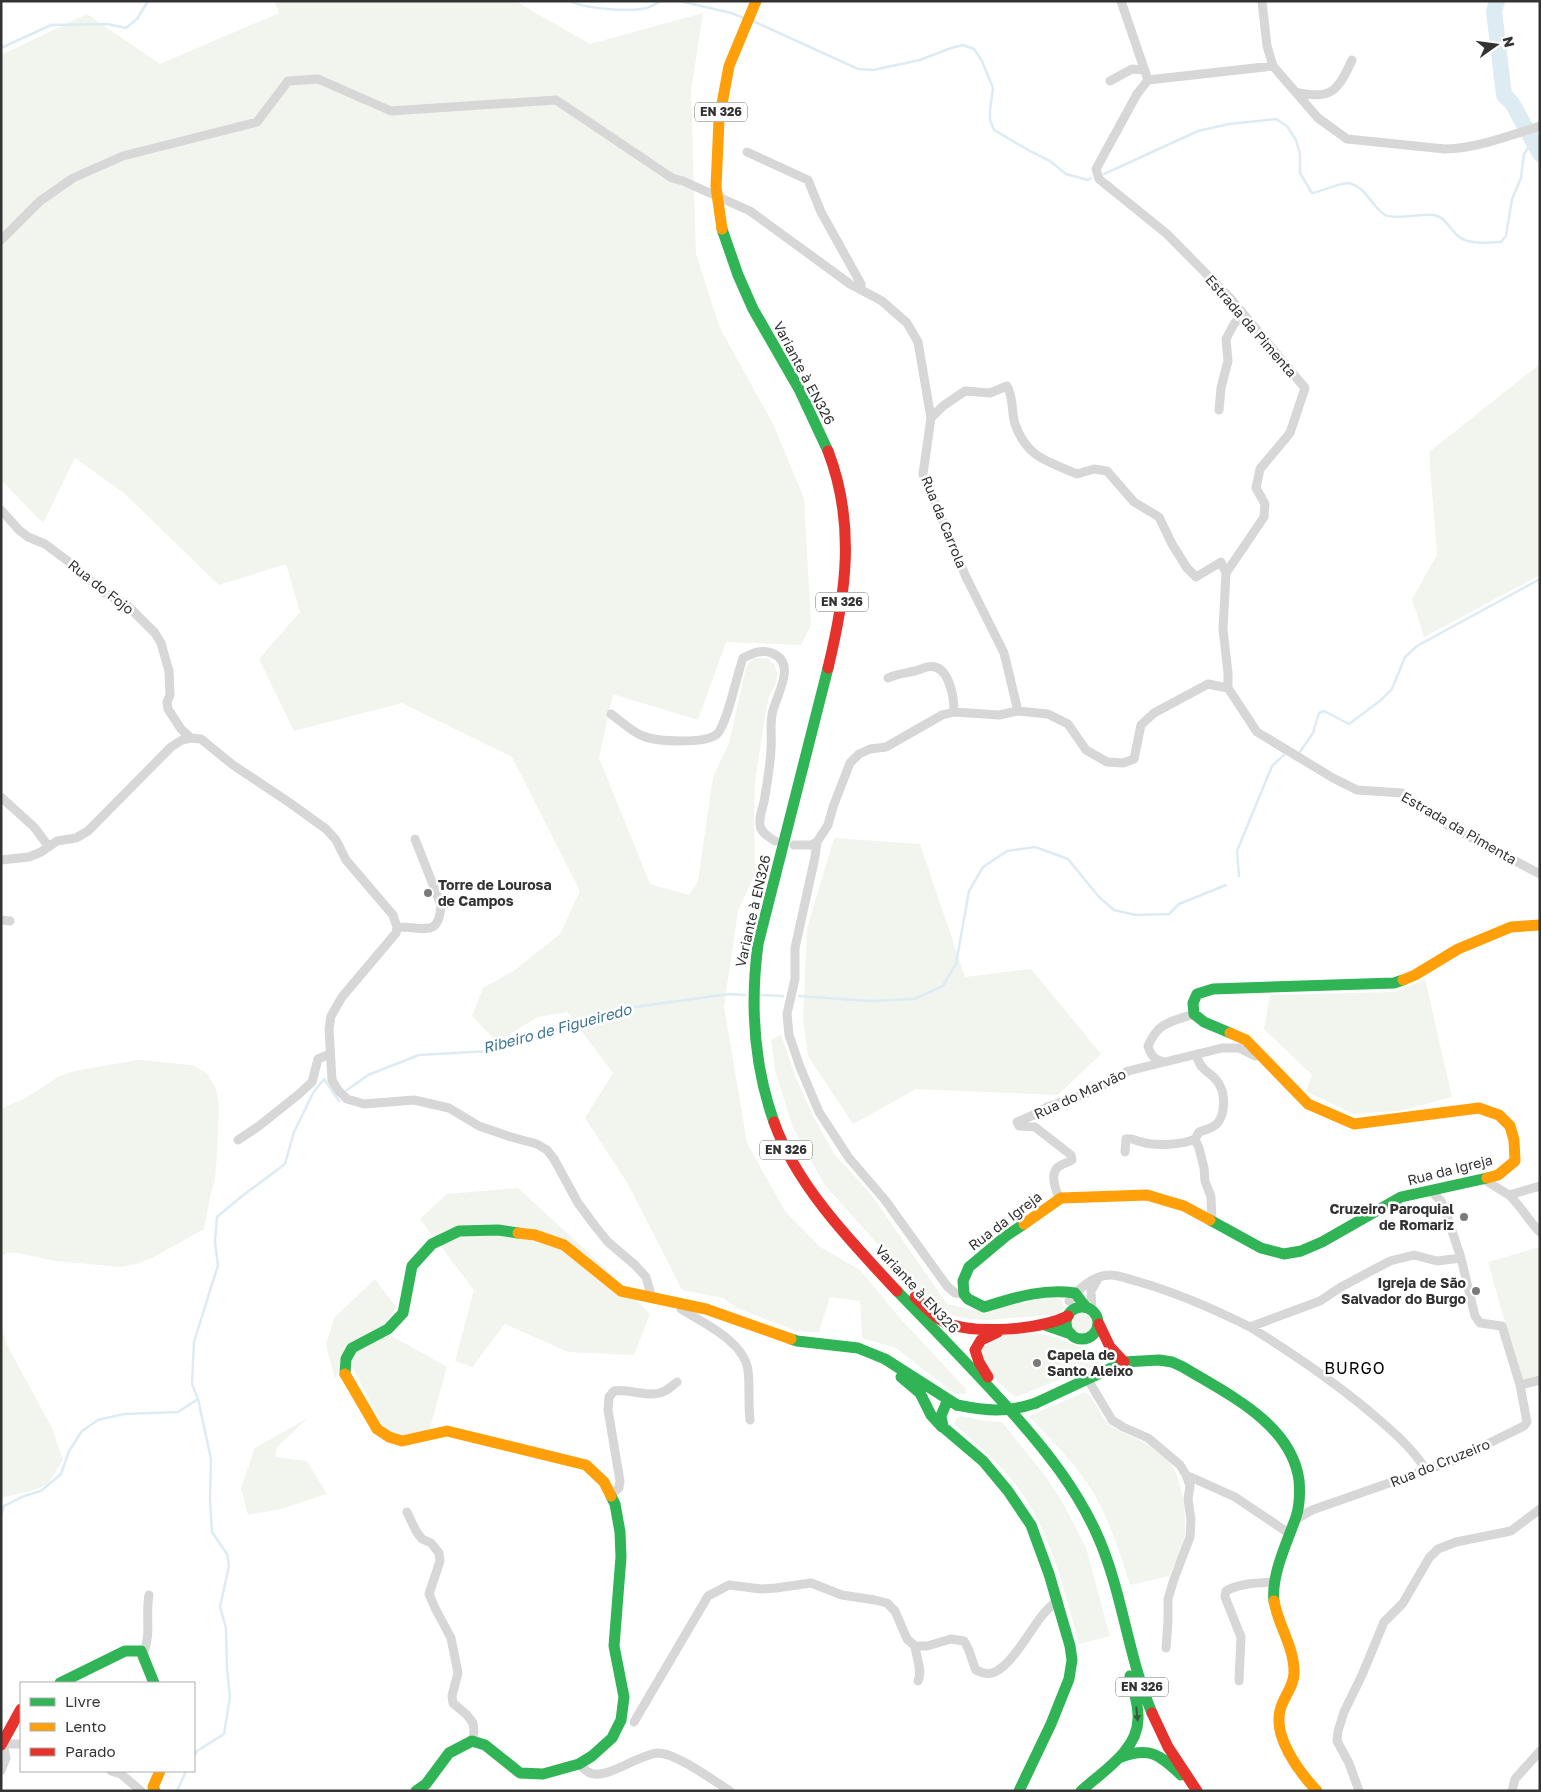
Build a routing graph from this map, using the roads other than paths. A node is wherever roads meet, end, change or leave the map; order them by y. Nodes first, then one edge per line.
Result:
1 (756, 1) edge
2 (1121, 1) edge
3 (1262, 1) edge
4 (1352, 60) dead end
5 (1273, 66) junction
6 (1144, 70) junction
7 (1148, 80) junction
8 (1110, 81) dead end
9 (1296, 92) junction
10 (1537, 126) edge
11 (747, 152) dead end
12 (1, 240) edge
13 (861, 290) junction
14 (1243, 314) junction
15 (1220, 410) dead end
16 (931, 418) junction
17 (1, 510) edge
18 (1226, 573) junction
19 (888, 678) dead end
20 (1228, 688) junction
21 (1018, 711) junction
22 (954, 712) junction
23 (611, 714) dead end
24 (191, 738) junction
25 (1, 797) edge
26 (415, 839) dead end
27 (775, 841) dead end
28 (817, 842) junction
29 (794, 844) dead end
30 (50, 847) junction
31 (1, 860) edge
32 (1540, 874) edge
33 (1540, 925) edge
34 (398, 927) junction
35 (1194, 1014) junction
36 (330, 1054) junction
37 (1197, 1055) junction
38 (1261, 1055) junction
39 (1164, 1062) junction
40 (1195, 1139) junction
41 (238, 1140) dead end
42 (1125, 1152) dead end
43 (1483, 1179) junction
44 (1540, 1186) edge
45 (1431, 1190) junction
46 (1508, 1195) junction
47 (1060, 1199) junction
48 (1212, 1221) junction
49 (1540, 1232) edge
50 (1460, 1258) junction
51 (880, 1272) junction
52 (1099, 1277) junction
53 (964, 1294) junction
54 (652, 1298) junction
55 (680, 1303) junction
56 (1071, 1305) junction
57 (1088, 1308) junction
58 (1099, 1324) junction
59 (1044, 1325) junction
60 (1012, 1327) junction
61 (1250, 1327) junction
62 (1071, 1334) junction
63 (1088, 1338) junction
64 (1110, 1347) junction
65 (1124, 1362) junction
66 (893, 1365) junction
67 (1087, 1378) junction
68 (1540, 1380) edge
69 (677, 1382) dead end
70 (1520, 1385) junction
71 (1002, 1401) junction
72 (953, 1402) junction
73 (750, 1420) dead end
74 (943, 1427) junction
75 (1426, 1470) junction
76 (1186, 1475) junction
77 (610, 1495) junction
78 (1540, 1509) edge
79 (407, 1512) dead end
80 (1295, 1520) junction
81 (1290, 1534) junction
82 (1114, 1580) junction
83 (1274, 1582) junction
84 (149, 1595) dead end
85 (1058, 1599) junction
86 (915, 1646) junction
87 (1166, 1648) dead end
88 (143, 1655) junction
89 (918, 1681) dead end
90 (1239, 1681) dead end
91 (62, 1682) edge
92 (154, 1682) edge
93 (20, 1711) edge
94 (634, 1722) dead end
95 (472, 1741) junction
96 (2, 1744) edge
97 (20, 1744) edge
98 (1540, 1751) edge
99 (1116, 1759) junction
100 (579, 1764) junction
101 (1, 1771) edge
102 (114, 1772) edge
103 (160, 1772) edge
104 (1023, 1787) edge
105 (1195, 1788) edge
106 (141, 1791) edge
107 (155, 1791) edge
108 (416, 1791) edge
109 (730, 1791) edge
110 (1081, 1791) edge
111 (1317, 1791) edge
112 (1359, 1791) edge
113 (1512, 1791) edge

1 - 51 main road, Variante à EN326 / EN 326, bridge
2 - 6 street
3 - 5 street
4 - 9 street
5 - 7 street
5 - 9 street
6 - 7 street
6 - 8 street
7 - 14 street, Estrada da Pimenta
9 - 10 street
11 - 13 street
12 - 13 street, Rua da Carrola
13 - 16 street, Rua da Carrola
14 - 15 street
14 - 18 street, Estrada da Pimenta
16 - 18 street
16 - 21 street, Rua da Carrola
17 - 24 street, Rua do Fojo
18 - 20 street, Estrada da Pimenta
19 - 22 street
20 - 21 street
20 - 32 street, Estrada da Pimenta
21 - 22 street
22 - 28 street
23 - 27 street
24 - 30 street
24 - 34 street
25 - 30 street
26 - 34 street
28 - 29 street
28 - 53 street
30 - 31 street
33 - 35 main road
34 - 36 street
35 - 38 main road, Rua da Igreja
35 - 39 street
36 - 41 street
36 - 54 street
37 - 38 street, Rua do Marvão
37 - 39 street, Rua do Marvão
37 - 40 street
38 - 43 main road, Rua da Igreja
39 - 47 street, Rua do Marvão
40 - 42 street
40 - 48 street
43 - 45 main road, Rua da Igreja
43 - 46 street
44 - 46 street
45 - 48 main road, Rua da Igreja
45 - 50 street
46 - 49 street
47 - 48 main road, Rua da Igreja
47 - 53 main road, Rua da Igreja
50 - 61 street
50 - 70 street
51 - 60 main road
51 - 71 main road, Variante à EN326 / EN 326
52 - 56 street
52 - 57 street
52 - 61 street
53 - 56 main road
54 - 55 main road
54 - 77 main road
55 - 66 main road
55 - 73 street
56 - 57 main road
56 - 59 main road
56 - 62 main road
57 - 58 main road
58 - 63 main road
58 - 64 main road
59 - 60 main road
59 - 62 main road
60 - 71 main road
61 - 75 street
62 - 63 main road
63 - 64 main road
64 - 65 main road
65 - 67 main road
65 - 80 main road
66 - 72 main road
66 - 74 main road
67 - 72 main road, bridge
67 - 76 street
68 - 70 street
69 - 77 street
70 - 75 street, Rua do Cruzeiro
71 - 82 main road, Variante à EN326 / EN 326
72 - 74 main road
74 - 85 main road
75 - 80 street, Rua do Cruzeiro
76 - 81 street
76 - 87 street
77 - 100 main road
78 - 112 street
79 - 95 street
80 - 81 main road
81 - 83 main road
82 -> 99 main road
82 - 105 main road, Variante à EN326 / EN 326
83 - 90 street
83 - 111 main road
84 - 88 street
85 - 86 street
85 - 104 main road
86 - 89 street
86 - 94 street
88 - 91 main road
88 - 92 main road
93 - 96 main road
95 - 100 main road
95 - 108 main road
96 - 97 street
96 - 101 street
98 - 113 street
99 - 105 main road
99 - 110 main road
100 - 109 street
102 - 106 street
103 - 107 main road

